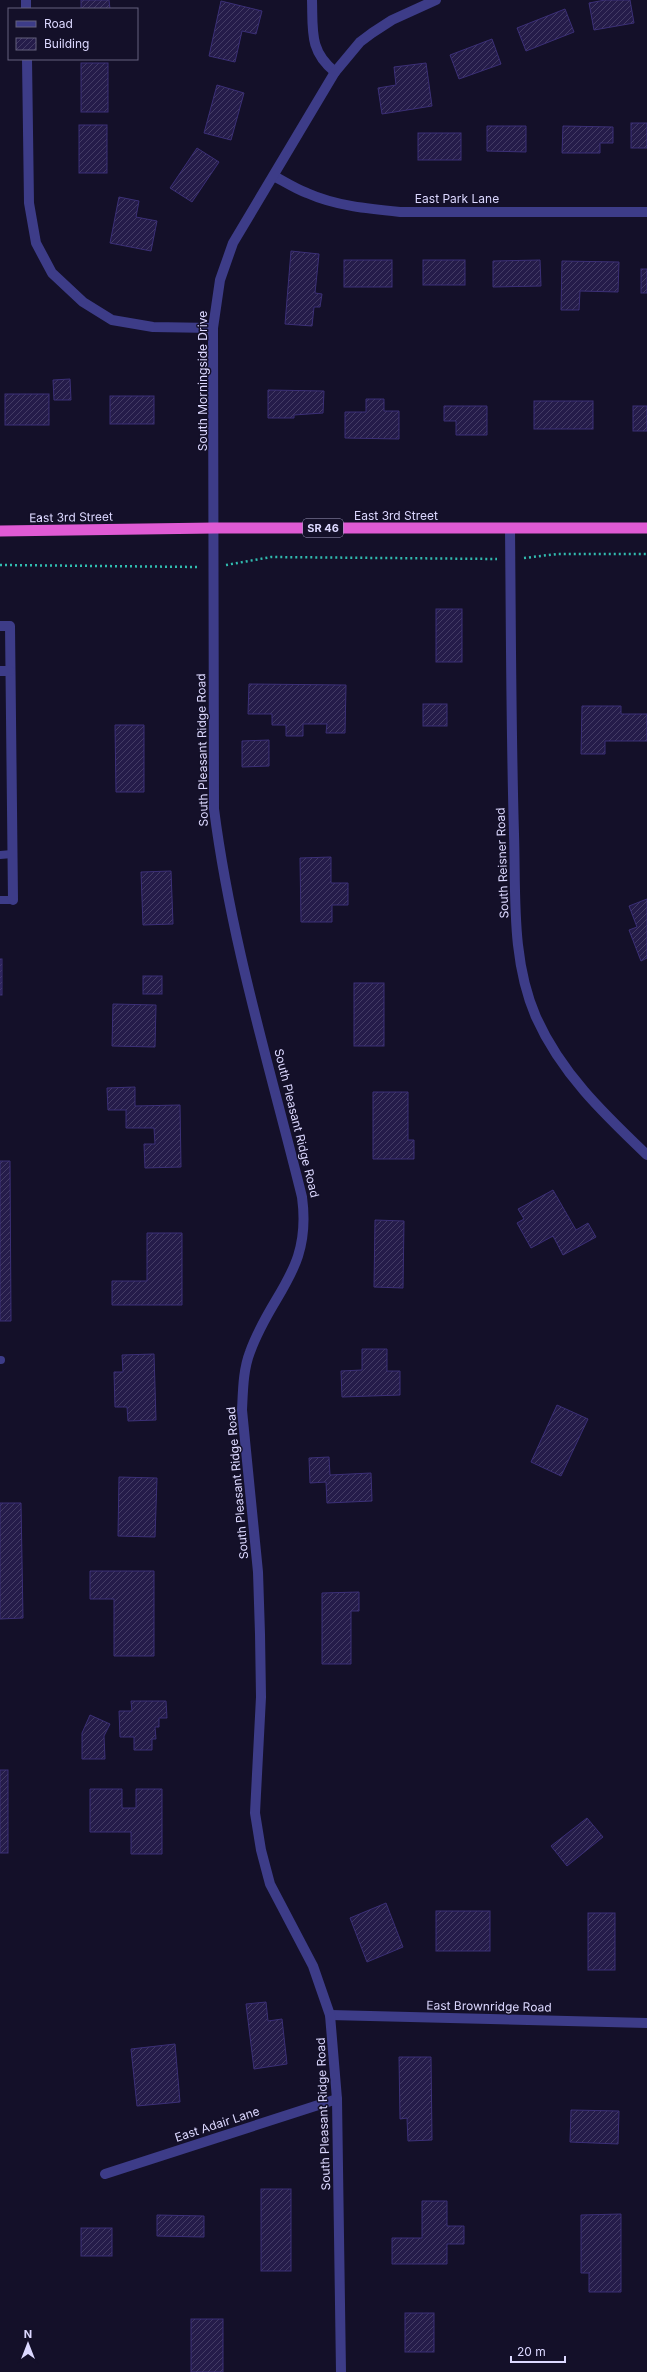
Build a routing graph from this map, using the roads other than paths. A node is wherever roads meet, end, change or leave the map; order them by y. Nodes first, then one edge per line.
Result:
1 (312, 0) edge
2 (436, 0) edge
3 (27, 60) edge
4 (335, 72) junction
5 (274, 176) junction
6 (647, 212) edge
7 (213, 328) junction
8 (214, 528) junction
9 (510, 528) junction
10 (647, 528) edge
11 (0, 531) edge
12 (0, 626) edge
13 (5, 671) edge
14 (5, 740) edge
15 (12, 854) junction
16 (0, 855) edge
17 (0, 900) edge
18 (13, 900) joint
19 (647, 1155) edge
20 (330, 2015) junction
21 (647, 2023) edge
22 (338, 2099) junction
23 (105, 2174) dead end
24 (341, 2372) edge

1 - 4 street
2 - 4 street, South Morningside Drive
3 - 7 street
4 - 5 street, South Morningside Drive
5 - 6 street, East Park Lane
5 - 7 street, South Morningside Drive
7 - 8 street, South Morningside Drive
8 - 9 highway, East 3rd Street / SR 46
8 - 11 highway, East 3rd Street / SR 46
8 - 20 street, South Pleasant Ridge Road
9 - 10 highway, East 3rd Street / SR 46
9 - 19 street, South Reisner Road
12 - 13 street
13 - 14 street
14 - 15 street
15 - 16 lane
15 - 18 street
17 - 18 lane
20 - 21 street, East Brownridge Road
20 - 22 street, South Pleasant Ridge Road
22 - 23 street, East Adair Lane
22 - 24 street, South Pleasant Ridge Road

